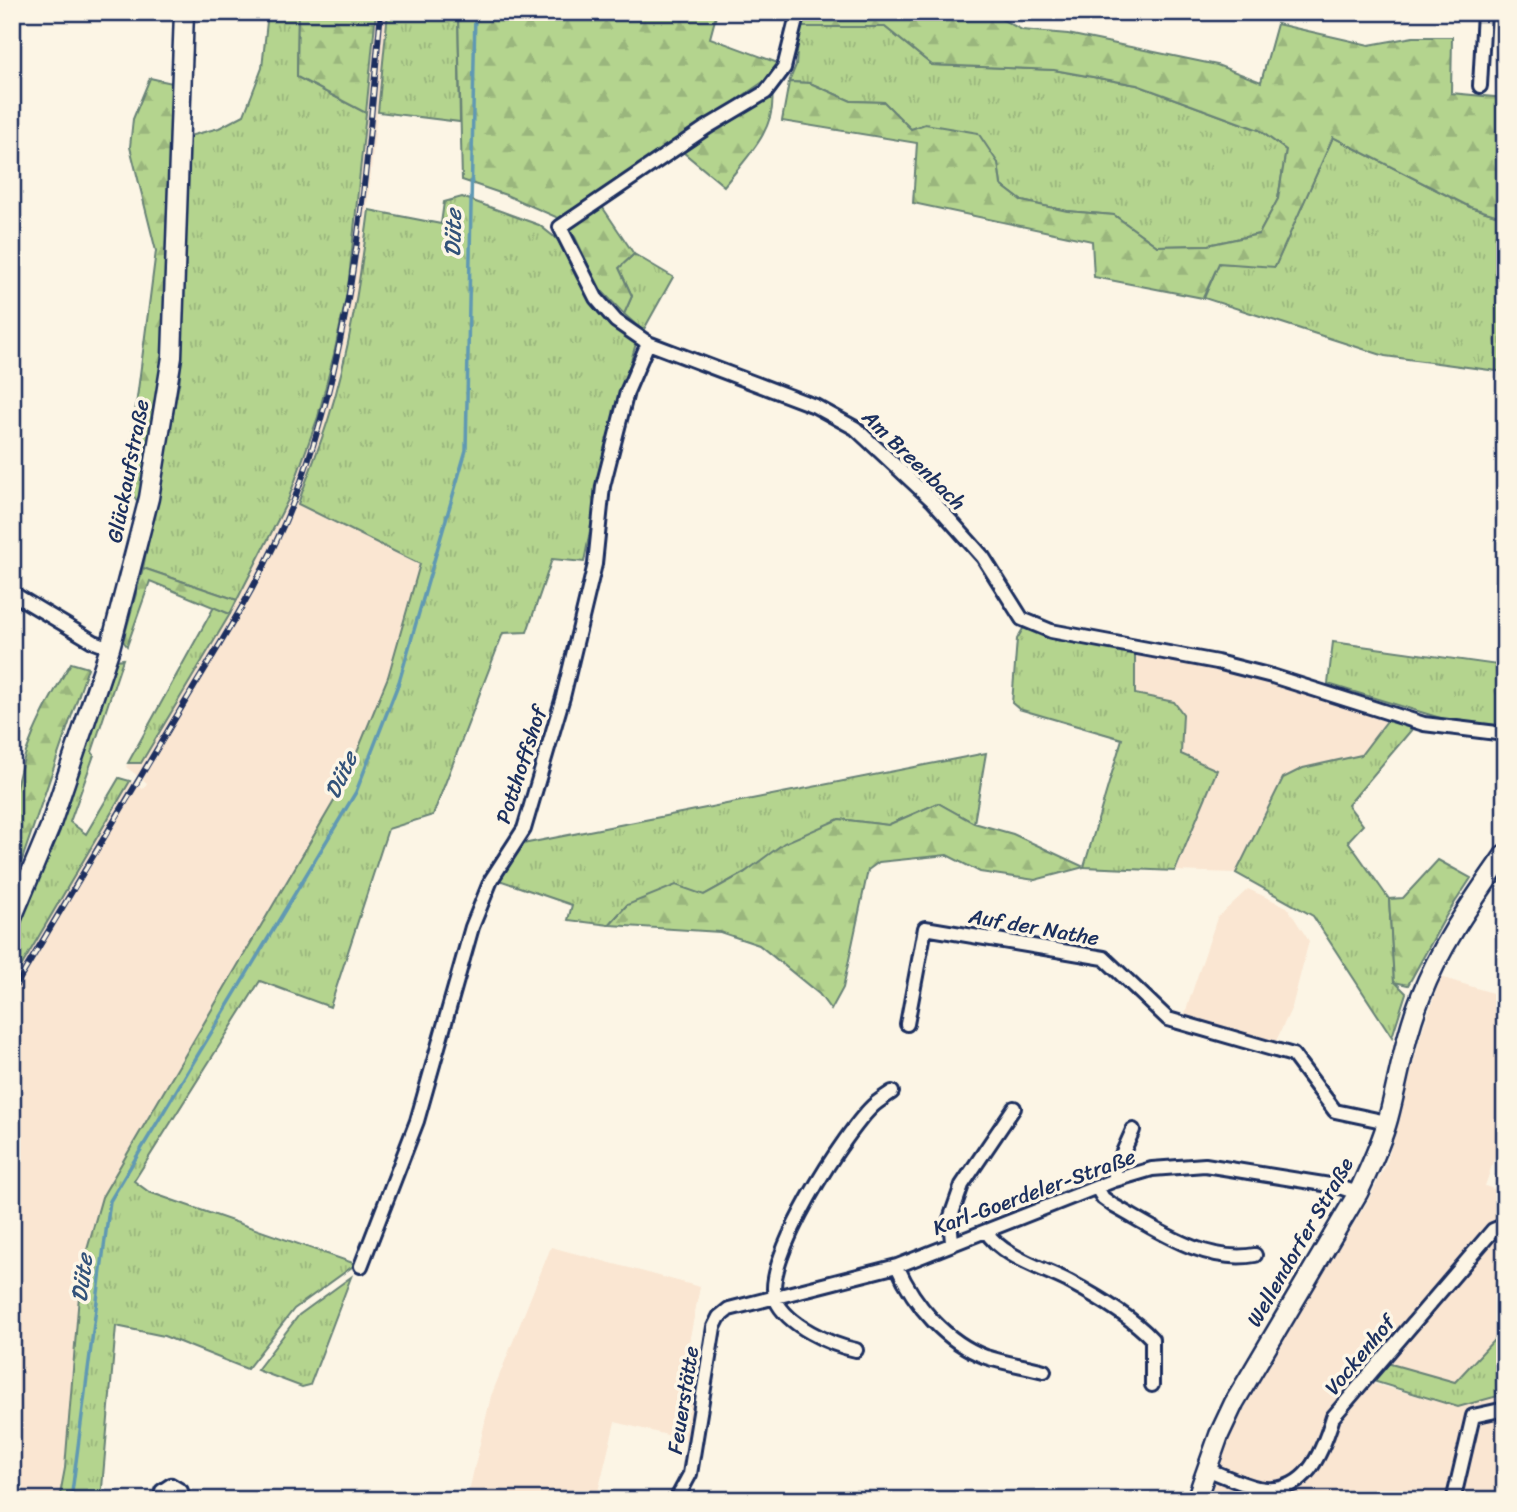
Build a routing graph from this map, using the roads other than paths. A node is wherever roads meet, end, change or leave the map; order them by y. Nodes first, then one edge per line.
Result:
1 (184, 12) edge
2 (797, 12) edge
3 (1484, 12) edge
4 (1480, 86) dead end
5 (648, 343) junction
6 (12, 593) edge
7 (110, 648) junction
8 (1505, 734) edge
9 (1505, 854) edge
10 (12, 918) edge
11 (907, 1024) dead end
12 (892, 1092) dead end
13 (1014, 1108) dead end
14 (1387, 1122) junction
15 (1133, 1129) dead end
16 (1115, 1180) junction
17 (1097, 1188) junction
18 (1358, 1193) junction
19 (1505, 1226) edge
20 (986, 1231) junction
21 (952, 1242) junction
22 (1255, 1255) dead end
23 (360, 1266) dead end
24 (897, 1266) junction
25 (775, 1299) junction
26 (729, 1309) joint
27 (856, 1350) dead end
28 (1044, 1371) dead end
29 (1152, 1385) dead end
30 (1505, 1409) edge
31 (1206, 1469) junction
32 (1454, 1497) dead end
33 (159, 1499) edge
34 (182, 1500) edge
35 (676, 1500) edge
36 (1196, 1500) edge

1 - 7 main road, Glückaufstraße
2 - 5 street, Am Breenbach
3 - 4 street
5 - 8 street, Am Breenbach
5 - 23 street, Potthoffshof
6 - 7 street
7 - 10 main road, Glückaufstraße
9 - 14 main road, Wellendorfer Straße
11 - 14 street, Auf der Nathe
12 - 25 street
13 - 21 street
14 - 18 main road, Wellendorfer Straße
15 - 16 street
16 - 17 street, Karl-Goerdeler-Straße
16 - 18 street, Karl-Goerdeler-Straße
17 - 20 street, Karl-Goerdeler-Straße
17 - 22 street
18 - 31 main road, Wellendorfer Straße
19 - 31 street, Vockenhof
20 - 21 street, Karl-Goerdeler-Straße
20 - 29 street
21 - 24 street, Karl-Goerdeler-Straße
24 - 25 street, Karl-Goerdeler-Straße
24 - 28 street
25 - 26 street, Karl-Goerdeler-Straße
25 - 27 street
26 - 35 street, Feuerstätte
30 - 32 street
31 - 36 main road, Wellendorfer Straße
33 - 34 street

